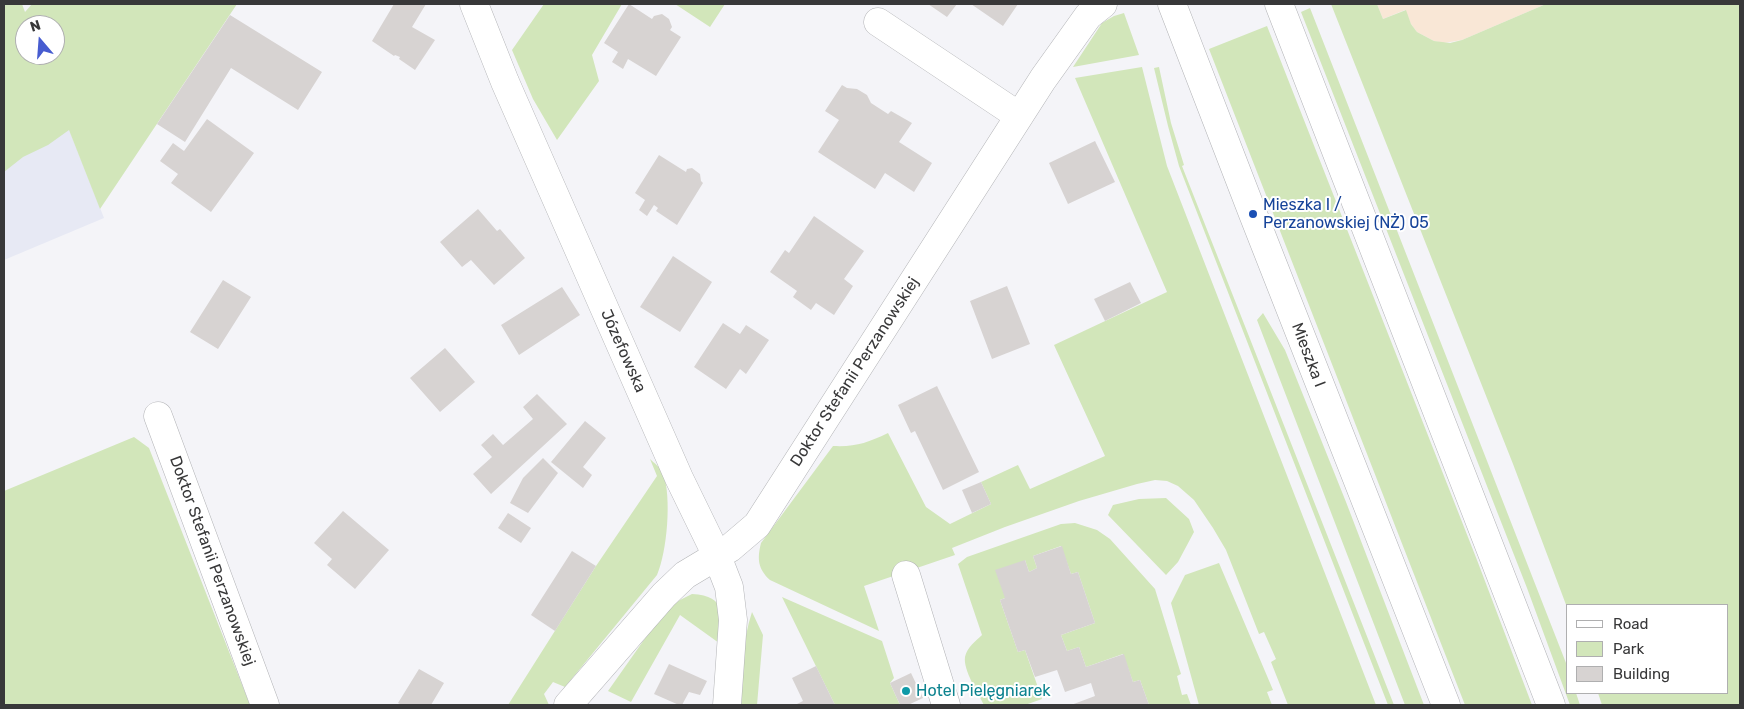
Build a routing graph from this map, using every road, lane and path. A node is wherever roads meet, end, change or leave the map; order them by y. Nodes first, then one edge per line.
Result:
1 (474, 4) edge
2 (1103, 4) edge
3 (1172, 4) edge
4 (1279, 4) edge
5 (878, 22) dead end
6 (1019, 116) junction
7 (158, 416) dead end
8 (717, 556) junction
9 (906, 575) dead end
10 (265, 705) edge
11 (568, 705) edge
12 (727, 705) edge
13 (946, 705) edge
14 (1446, 705) edge
15 (1551, 705) edge

1 - 8 street, Józefowska
2 - 6 street, Doktor Stefanii Perzanowskiej
3 - 14 street, Mieszka I
4 - 15 street
5 - 6 street
6 - 8 street, Doktor Stefanii Perzanowskiej
7 - 10 street, Doktor Stefanii Perzanowskiej
8 - 11 street, Doktor Stefanii Perzanowskiej
8 - 12 street, Józefowska
9 - 13 street

